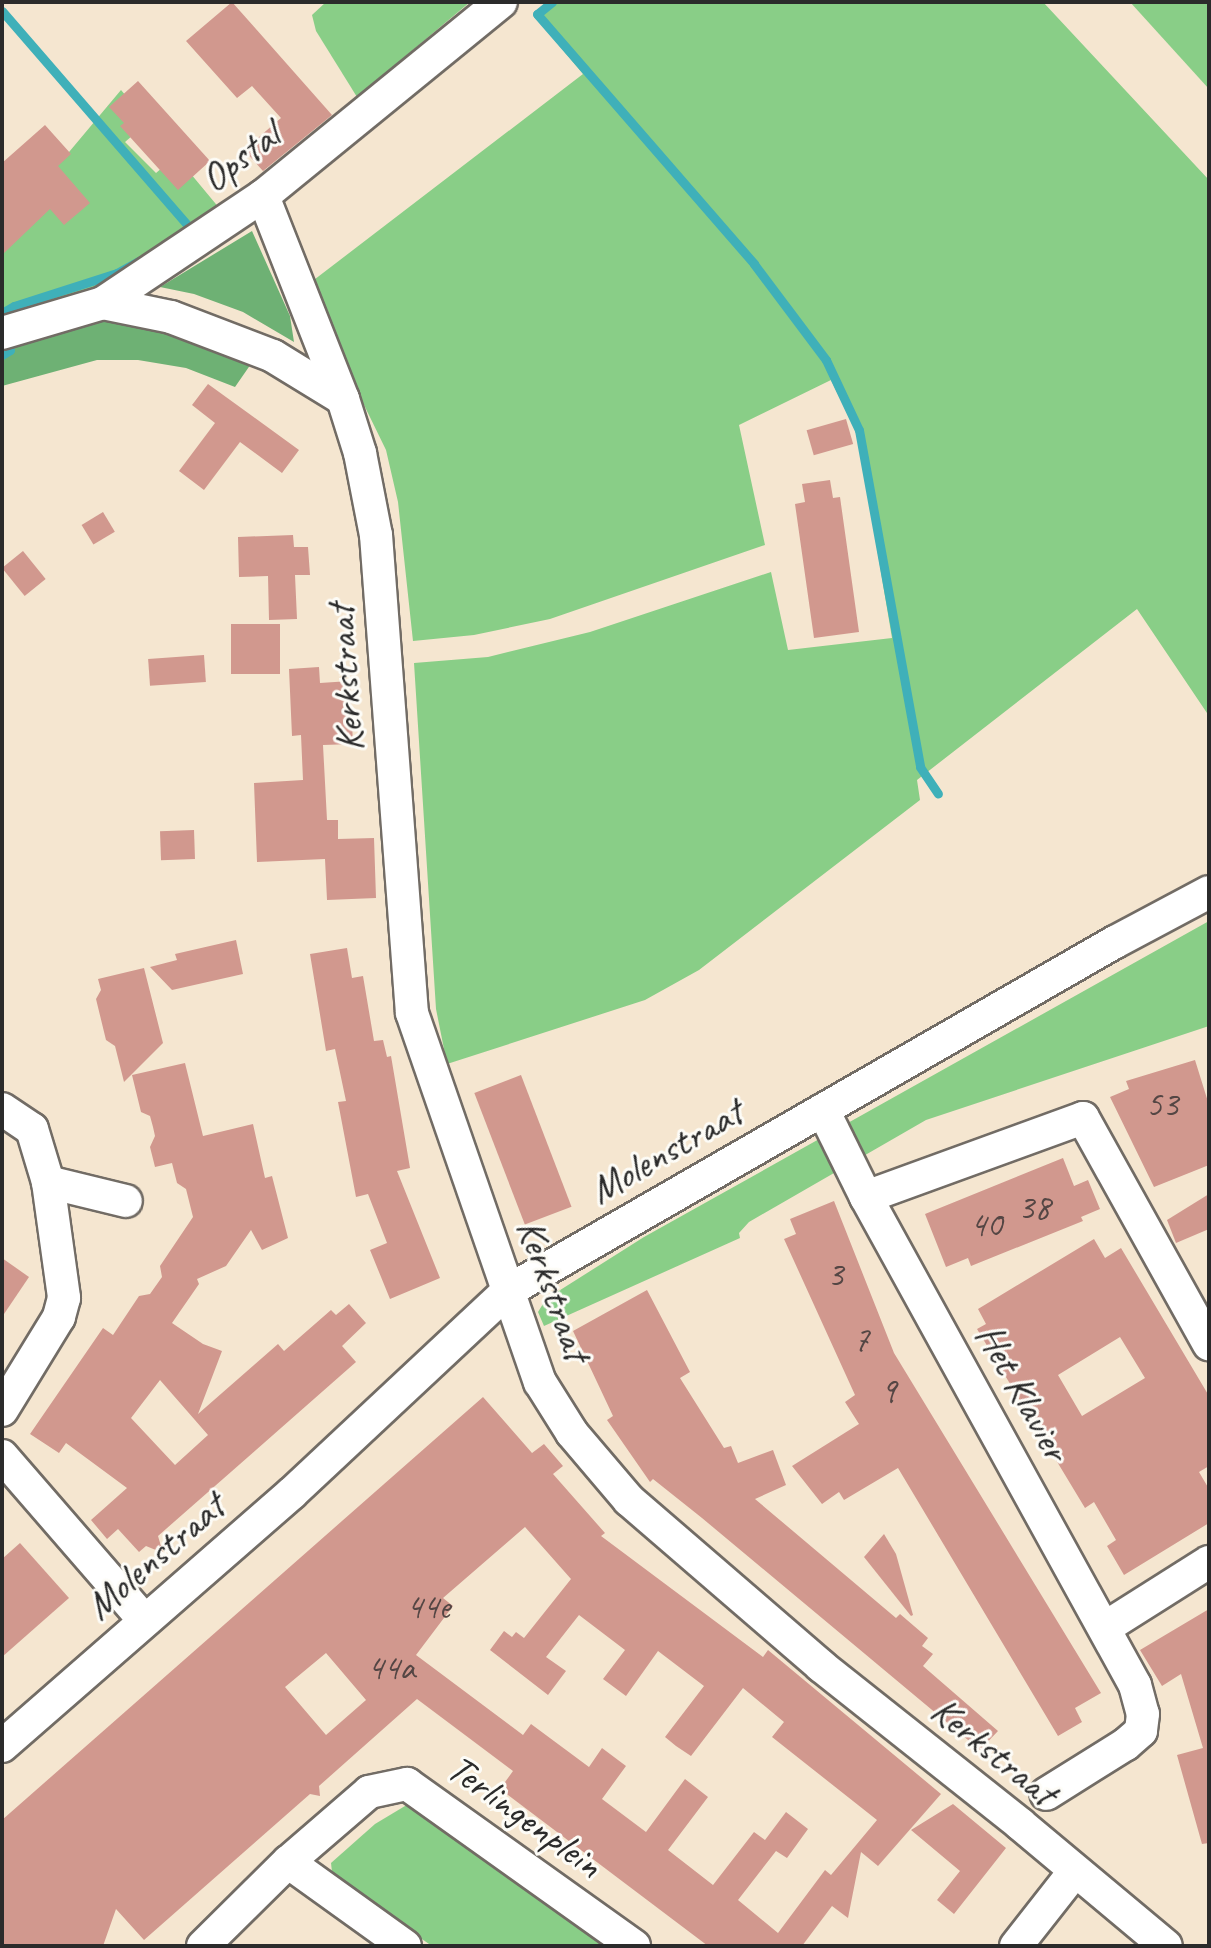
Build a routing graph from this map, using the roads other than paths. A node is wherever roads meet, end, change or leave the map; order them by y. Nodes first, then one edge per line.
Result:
1 (501, 2) edge
2 (263, 196) junction
3 (103, 303) junction
4 (2, 333) edge
5 (343, 399) junction
6 (1209, 892) edge
7 (2, 1109) edge
8 (823, 1110) junction
9 (48, 1182) junction
10 (866, 1197) junction
11 (126, 1201) dead end
12 (508, 1291) junction
13 (1209, 1344) edge
14 (2, 1410) edge
15 (2, 1456) edge
16 (1209, 1562) edge
17 (144, 1620) junction
18 (1106, 1627) junction
19 (2, 1746) edge
20 (1046, 1794) dead end
21 (288, 1862) junction
22 (1074, 1872) junction
23 (203, 1946) edge
24 (405, 1946) edge
25 (634, 1946) edge
26 (1016, 1946) edge
27 (1166, 1946) edge

1 - 2 street, Opstal
2 - 3 street, Opstal
2 - 5 street, Kerkstraat
3 - 4 street, Opstal
3 - 5 street
5 - 12 street, Kerkstraat
6 - 8 street, Molenstraat
7 - 9 street
8 - 10 street, Het Klavier
8 - 12 street, Molenstraat
9 - 11 street
9 - 14 street
10 - 13 street
10 - 18 street, Het Klavier
12 - 17 street, Molenstraat
12 - 22 street, Kerkstraat
15 - 17 street
16 - 18 street
17 - 19 street, Molenstraat
18 - 20 street, Het Klavier
21 - 23 street, Terlingenplein
21 - 24 street
21 - 25 street, Terlingenplein
22 - 26 street
22 - 27 street, Kerkstraat

